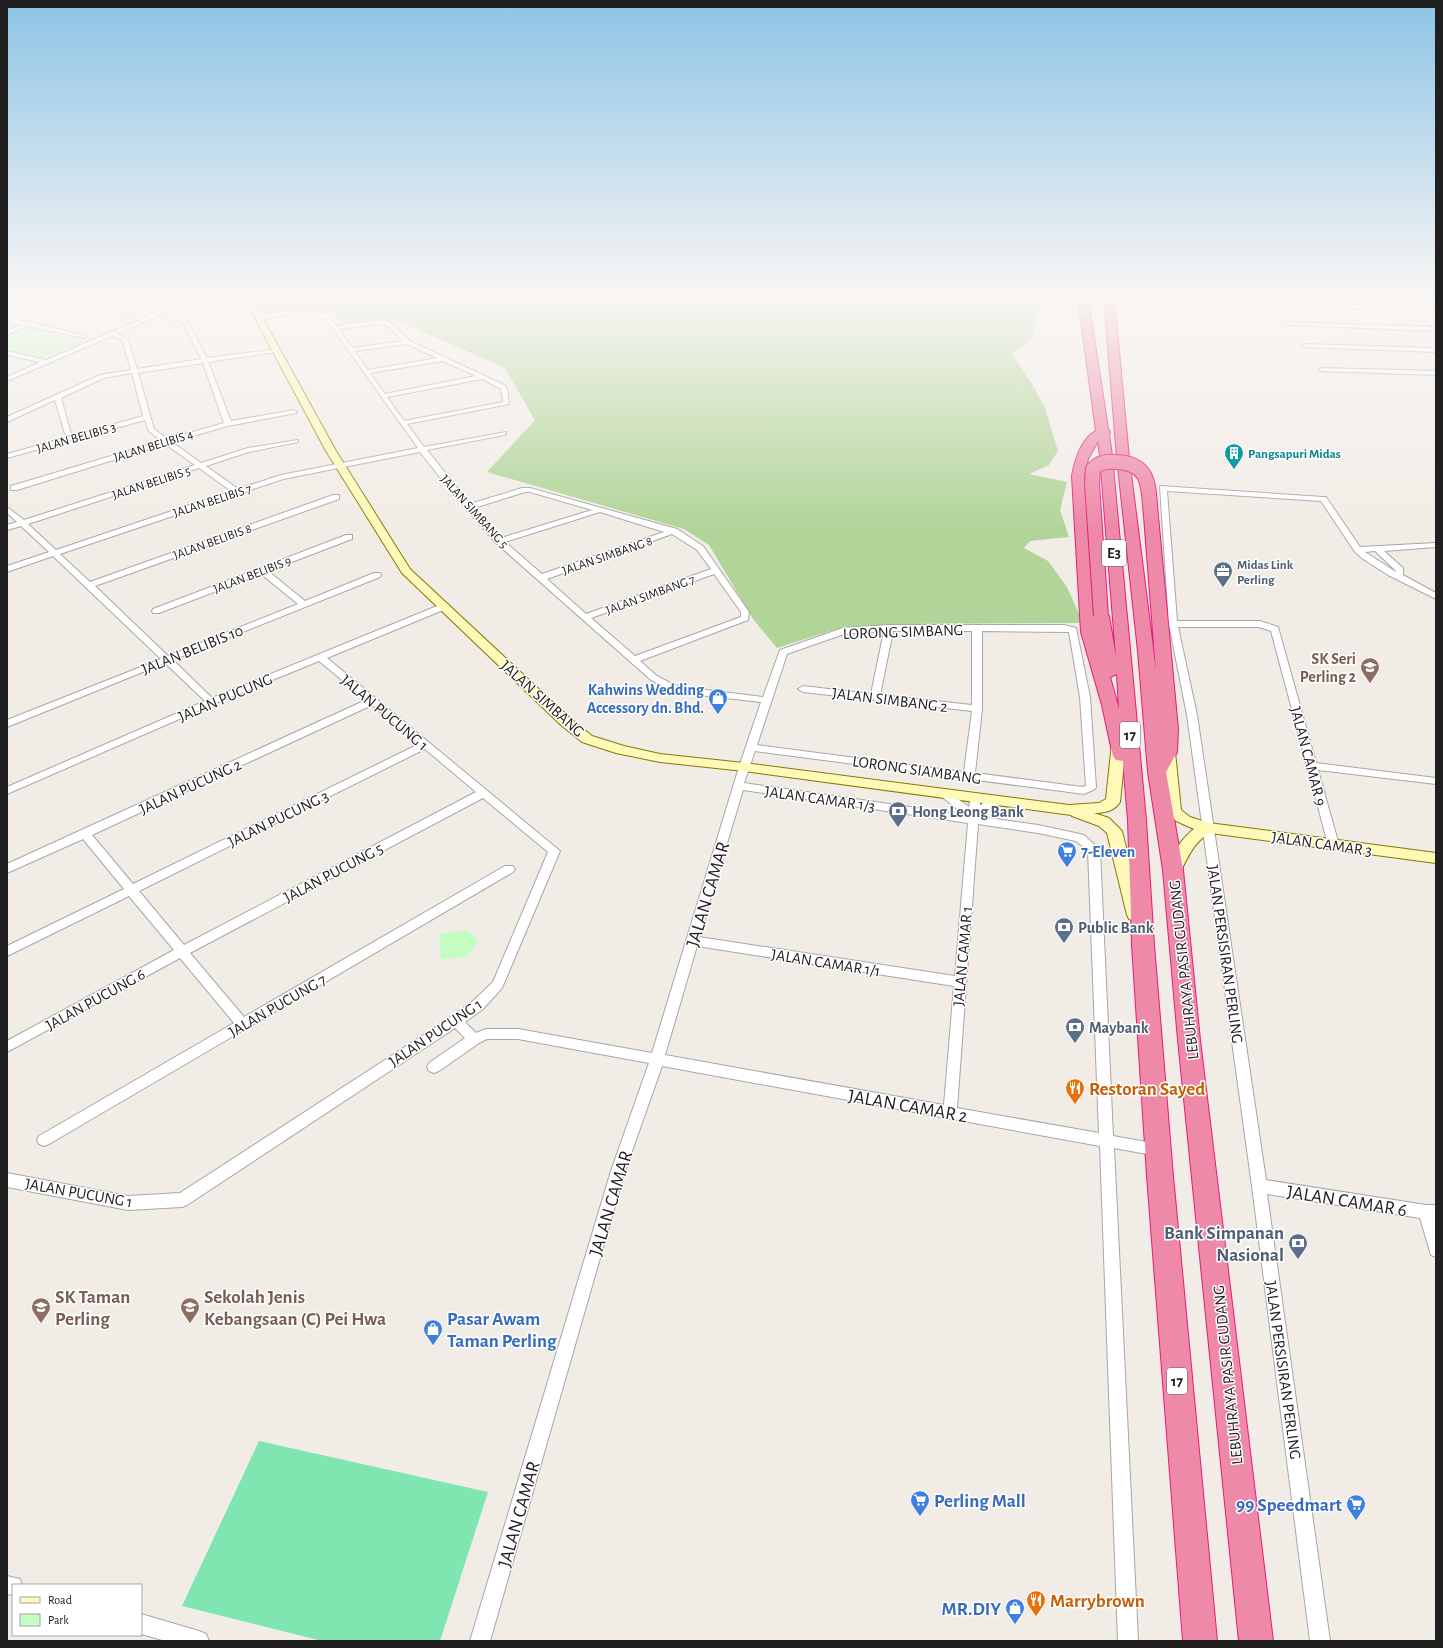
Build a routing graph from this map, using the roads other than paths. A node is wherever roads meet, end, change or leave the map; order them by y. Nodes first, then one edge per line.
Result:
1 (16, 375) edge
2 (109, 375) edge
3 (136, 375) edge
4 (210, 375) edge
5 (289, 375) edge
6 (368, 375) edge
7 (478, 375) edge
8 (1095, 375) edge
9 (1116, 375) edge
10 (483, 377) junction
11 (7, 379) edge
12 (57, 396) junction
13 (383, 396) junction
14 (294, 412) dead end
15 (146, 417) junction
16 (7, 420) edge
17 (402, 423) junction
18 (228, 424) junction
19 (504, 432) dead end
20 (1104, 432) junction
21 (68, 434) dead end
22 (296, 441) dead end
23 (165, 442) junction
24 (422, 449) junction
25 (7, 456) edge
26 (200, 466) junction
27 (340, 466) junction
28 (14, 488) dead end
29 (238, 492) junction
30 (336, 497) dead end
31 (469, 507) junction
32 (7, 509) edge
33 (599, 510) junction
34 (21, 523) junction
35 (7, 528) edge
36 (674, 532) junction
37 (349, 537) dead end
38 (499, 541) junction
39 (1436, 545) edge
40 (1358, 550) junction
41 (1378, 550) junction
42 (54, 553) junction
43 (7, 568) edge
44 (261, 570) junction
45 (716, 570) junction
46 (377, 575) dead end
47 (1399, 576) junction
48 (540, 578) junction
49 (89, 585) junction
50 (1434, 594) edge
51 (303, 604) junction
52 (444, 606) junction
53 (156, 611) dead end
54 (585, 617) junction
55 (1173, 624) junction
56 (889, 628) junction
57 (977, 628) junction
58 (1123, 649) joint
59 (1146, 651) joint
60 (783, 652) joint
61 (320, 657) junction
62 (167, 659) junction
63 (633, 660) junction
64 (803, 689) dead end
65 (875, 697) junction
66 (767, 700) junction
67 (211, 702) junction
68 (373, 702) junction
69 (1110, 705) junction
70 (977, 709) junction
71 (7, 724) edge
72 (1119, 743) junction
73 (426, 745) junction
74 (751, 747) junction
75 (1168, 752) junction
76 (1313, 766) junction
77 (744, 767) junction
78 (1157, 772) junction
79 (969, 776) junction
80 (1436, 781) edge
81 (739, 786) junction
82 (7, 791) edge
83 (483, 793) junction
84 (946, 795) junction
85 (975, 799) junction
86 (997, 802) junction
87 (1069, 810) junction
88 (973, 819) junction
89 (1137, 820) junction
90 (1208, 828) junction
91 (85, 834) junction
92 (1333, 844) junction
93 (1436, 858) edge
94 (7, 869) edge
95 (509, 869) dead end
96 (1172, 870) junction
97 (130, 890) junction
98 (693, 941) junction
99 (1143, 944) junction
100 (7, 951) edge
101 (183, 951) junction
102 (960, 982) junction
103 (456, 1021) junction
104 (242, 1024) junction
105 (474, 1039) junction
106 (7, 1047) edge
107 (657, 1060) junction
108 (434, 1067) dead end
109 (950, 1112) junction
110 (44, 1140) dead end
111 (1106, 1140) junction
112 (1158, 1150) junction
113 (7, 1180) edge
114 (1259, 1186) junction
115 (1431, 1212) edge
116 (1436, 1250) edge
117 (142, 1624) edge
118 (193, 1639) edge
119 (480, 1641) edge
120 (1128, 1641) edge
121 (1200, 1641) edge
122 (1256, 1641) edge
123 (1320, 1641) edge

1 - 11 street
2 - 12 street
3 - 15 street
4 - 18 street
5 - 27 street, JALAN SIMBANG
6 - 13 street, JALAN SIMBANG 5
7 - 10 street
8 - 20 highway, E3
9 - 59 highway, LEBUHRAYA PASIR GUDANG / E3
10 - 13 street
10 - 17 street
12 - 16 street
12 - 21 street
13 - 17 street, JALAN SIMBANG 5
14 - 18 street, JALAN BELIBIS 4
15 - 23 street
15 - 25 street, JALAN BELIBIS 3
17 - 24 street, JALAN SIMBANG 5
18 - 23 street, JALAN BELIBIS 4
19 - 24 street, JALAN BELIBIS 7
20 - 58 highway, E3
20 - 69 highway
22 - 26 street, JALAN BELIBIS 5
23 - 26 street
23 - 28 street, JALAN BELIBIS 4
24 - 27 street, JALAN BELIBIS 7
24 - 31 street, JALAN SIMBANG 5
26 - 29 street
26 - 34 street, JALAN BELIBIS 5
27 - 29 street, JALAN BELIBIS 7
27 - 52 street, JALAN SIMBANG
29 - 42 street, JALAN BELIBIS 7
30 - 49 street, JALAN BELIBIS 8
31 - 33 street
31 - 38 street, JALAN SIMBANG 5
32 - 34 street
33 - 36 street
33 - 38 street
34 - 35 street, JALAN BELIBIS 5
34 - 42 street
36 - 45 street
36 - 48 street, JALAN SIMBANG 8
37 - 44 street, JALAN BELIBIS 9
38 - 48 street, JALAN SIMBANG 5
39 - 41 street
40 - 41 street
40 - 47 street
40 - 55 street, JALAN PERSISIRAN PERLING
41 - 47 street
42 - 43 street, JALAN BELIBIS 7
42 - 49 street
44 - 51 street
44 - 53 street, JALAN BELIBIS 9
45 - 54 street, JALAN SIMBANG 7
45 - 63 street
46 - 51 street, JALAN BELIBIS 10
47 - 50 street
48 - 54 street, JALAN SIMBANG 5
49 - 62 street
51 - 62 street, JALAN BELIBIS 10
52 - 61 street, JALAN PUCUNG
52 - 77 street, JALAN SIMBANG
54 - 63 street, JALAN SIMBANG 5
55 - 76 street, JALAN CAMAR 9
55 - 90 street, JALAN PERSISIRAN PERLING
56 - 57 street, LORONG SIMBANG
56 - 60 street, LORONG SIMBANG
56 - 65 street
57 - 70 street
57 - 79 street, LORONG SIAMBANG
58 - 89 highway, 17
59 - 78 highway, LEBUHRAYA PASIR GUDANG / 17
60 - 66 street, JALAN CAMAR
61 - 67 street, JALAN PUCUNG
61 - 68 street, JALAN PUCUNG 1
62 - 67 street
62 - 71 street, JALAN BELIBIS 10
63 - 66 street, JALAN SIMBANG 5
64 - 65 street, JALAN SIMBANG 2
65 - 70 street, JALAN SIMBANG 2
66 - 74 street, JALAN CAMAR
67 - 82 street, JALAN PUCUNG
68 - 73 street, JALAN PUCUNG 1
68 - 91 street, JALAN PUCUNG 2
69 - 72 highway
69 - 75 highway, bridge
70 - 79 street
72 - 87 street
72 - 89 highway
73 - 83 street, JALAN PUCUNG 1
73 - 97 street, JALAN PUCUNG 3
74 - 77 street, JALAN CAMAR
74 - 79 street, LORONG SIAMBANG
75 - 78 highway
75 - 90 street, JALAN CAMAR 3
76 - 80 street
76 - 92 street, JALAN CAMAR 9
77 - 81 street, JALAN CAMAR
77 - 84 street, JALAN SIMBANG
78 - 96 highway, LEBUHRAYA PASIR GUDANG / 17
81 - 88 street, JALAN CAMAR 1/3
81 - 98 street, JALAN CAMAR
83 - 101 street, JALAN PUCUNG 5
83 - 103 street, JALAN PUCUNG 1
84 - 85 street, JALAN SIMBANG
84 - 88 street
85 - 86 street, JALAN SIMBANG
85 - 88 street, JALAN CAMAR 1
86 - 87 street, JALAN SIMBANG
86 - 88 street
87 - 99 street
88 - 102 street, JALAN CAMAR 1
88 - 111 street, JALAN CAMAR 1/3
89 - 99 highway, 17
90 - 92 street, JALAN CAMAR 3
90 - 96 street
90 - 114 street, JALAN PERSISIRAN PERLING
91 - 94 street, JALAN PUCUNG 2
91 - 97 street
92 - 93 street, JALAN CAMAR 3
95 - 104 street, JALAN PUCUNG 7
96 - 122 highway, LEBUHRAYA PASIR GUDANG / 17
97 - 100 street, JALAN PUCUNG 3
97 - 101 street
98 - 102 street, JALAN CAMAR 1/1
98 - 107 street, JALAN CAMAR
99 - 112 highway, 17
101 - 104 street
101 - 106 street, JALAN PUCUNG 6
102 - 109 street, JALAN CAMAR 1
103 - 105 street
103 - 113 street, JALAN PUCUNG 1
104 - 110 street, JALAN PUCUNG 7
105 - 107 street, JALAN CAMAR 2
105 - 108 street
107 - 109 street, JALAN CAMAR 2
107 - 119 street, JALAN CAMAR
109 - 111 street, JALAN CAMAR 2
111 - 112 street, JALAN CAMAR 2
111 - 120 street
112 - 121 highway, 17
114 - 115 street, JALAN CAMAR 6
114 - 123 street, JALAN PERSISIRAN PERLING
115 - 116 street
117 - 118 street

